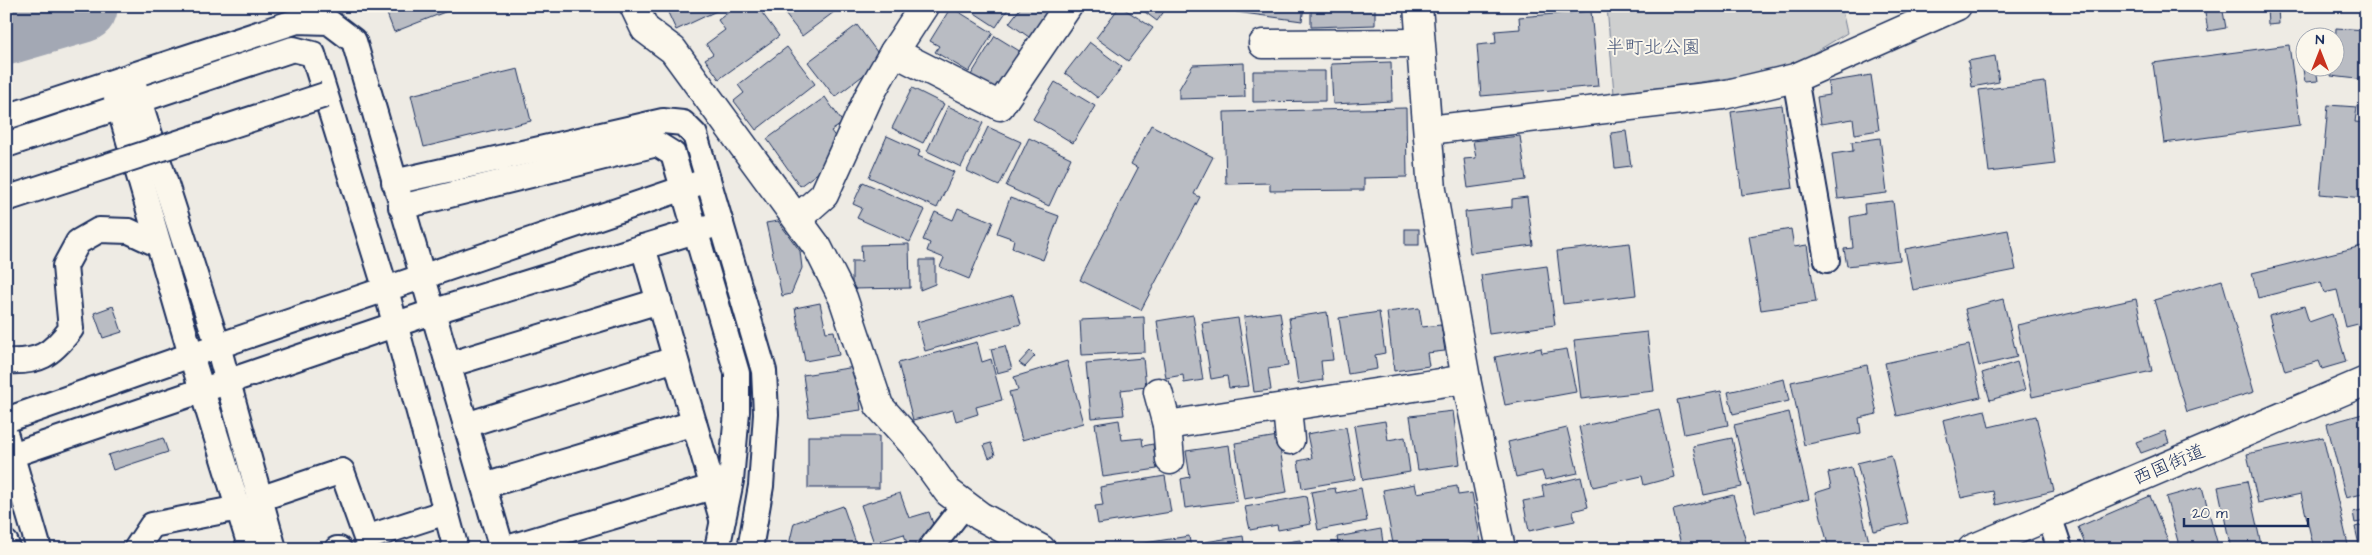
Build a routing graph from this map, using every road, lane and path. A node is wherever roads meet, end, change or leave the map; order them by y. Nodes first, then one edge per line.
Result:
1 (634, 6) edge
2 (924, 6) edge
3 (1068, 6) edge
4 (1418, 6) edge
5 (1957, 6) edge
6 (1921, 14) edge
7 (1420, 43) junction
8 (1263, 44) dead end
9 (894, 52) junction
10 (1795, 78) junction
11 (122, 79) junction
12 (325, 95) junction
13 (129, 104) junction
14 (6, 117) edge
15 (1429, 130) junction
16 (6, 145) edge
17 (708, 180) junction
18 (394, 182) junction
19 (684, 188) junction
20 (6, 200) edge
21 (401, 207) junction
22 (798, 218) junction
23 (721, 223) junction
24 (696, 231) junction
25 (159, 245) junction
26 (643, 247) junction
27 (1827, 260) dead end
28 (422, 278) junction
29 (386, 290) junction
30 (659, 301) junction
31 (432, 312) junction
32 (395, 325) junction
33 (218, 346) junction
34 (190, 355) junction
35 (675, 359) junction
36 (6, 361) edge
37 (448, 365) junction
38 (1466, 379) junction
39 (2366, 381) edge
40 (227, 382) junction
41 (202, 390) junction
42 (1158, 392) dead end
43 (1287, 408) junction
44 (6, 420) edge
45 (694, 423) junction
46 (466, 425) junction
47 (1167, 425) junction
48 (1290, 440) dead end
49 (8, 449) edge
50 (1170, 460) dead end
51 (484, 486) junction
52 (712, 487) junction
53 (249, 503) junction
54 (965, 504) junction
55 (446, 512) junction
56 (2049, 516) junction
57 (724, 523) junction
58 (6, 543) edge
59 (8, 549) edge
60 (39, 549) edge
61 (136, 549) edge
62 (251, 549) edge
63 (274, 549) edge
64 (456, 549) edge
65 (503, 549) edge
66 (717, 549) edge
67 (750, 549) edge
68 (930, 549) edge
69 (1041, 549) edge
70 (1501, 549) edge
71 (1972, 549) edge
72 (2060, 549) edge

1 - 22 street
2 - 9 street
3 - 9 street
4 - 7 street
5 - 6 street
6 - 10 street
7 - 8 street
7 - 15 street
9 - 22 street
10 - 15 street
10 - 27 lane
11 - 13 lane
11 - 14 lane
11 - 18 lane
12 - 13 lane
12 - 20 lane, bridge
12 - 29 lane
13 - 16 lane
13 - 25 lane
13 - 33 lane
15 - 38 street
17 - 18 lane
17 - 19 lane
17 - 23 lane
18 - 21 lane
19 - 21 lane
19 - 24 lane
19 - 28 lane
21 - 28 lane
22 - 54 street
23 - 24 lane
23 - 67 lane
24 - 26 lane
24 - 57 lane
25 - 34 lane
25 - 36 lane
26 - 30 lane
26 - 31 lane
28 - 29 lane
28 - 31 lane
29 - 32 lane
29 - 33 lane
30 - 35 lane
30 - 37 lane
31 - 32 lane
31 - 37 lane
32 - 40 lane
32 - 55 lane
33 - 34 lane
33 - 40 lane
34 - 41 lane
34 - 44 lane
35 - 45 lane
35 - 46 lane
37 - 46 lane
38 - 43 street
38 - 70 street
39 - 56 street, 西国街道
40 - 41 lane
40 - 53 lane
41 - 49 lane
41 - 53 lane
42 - 47 street
43 - 47 street
43 - 48 street
45 - 51 lane
45 - 52 lane
46 - 51 lane
47 - 50 street
49 - 60 lane
51 - 65 lane
52 - 57 lane
52 - 65 lane
53 - 55 lane
53 - 61 lane
53 - 62 lane
53 - 63 lane
54 - 68 lane
54 - 69 street
55 - 64 lane
56 - 71 street, 西国街道
56 - 72 lane
57 - 66 lane
58 - 59 lane

